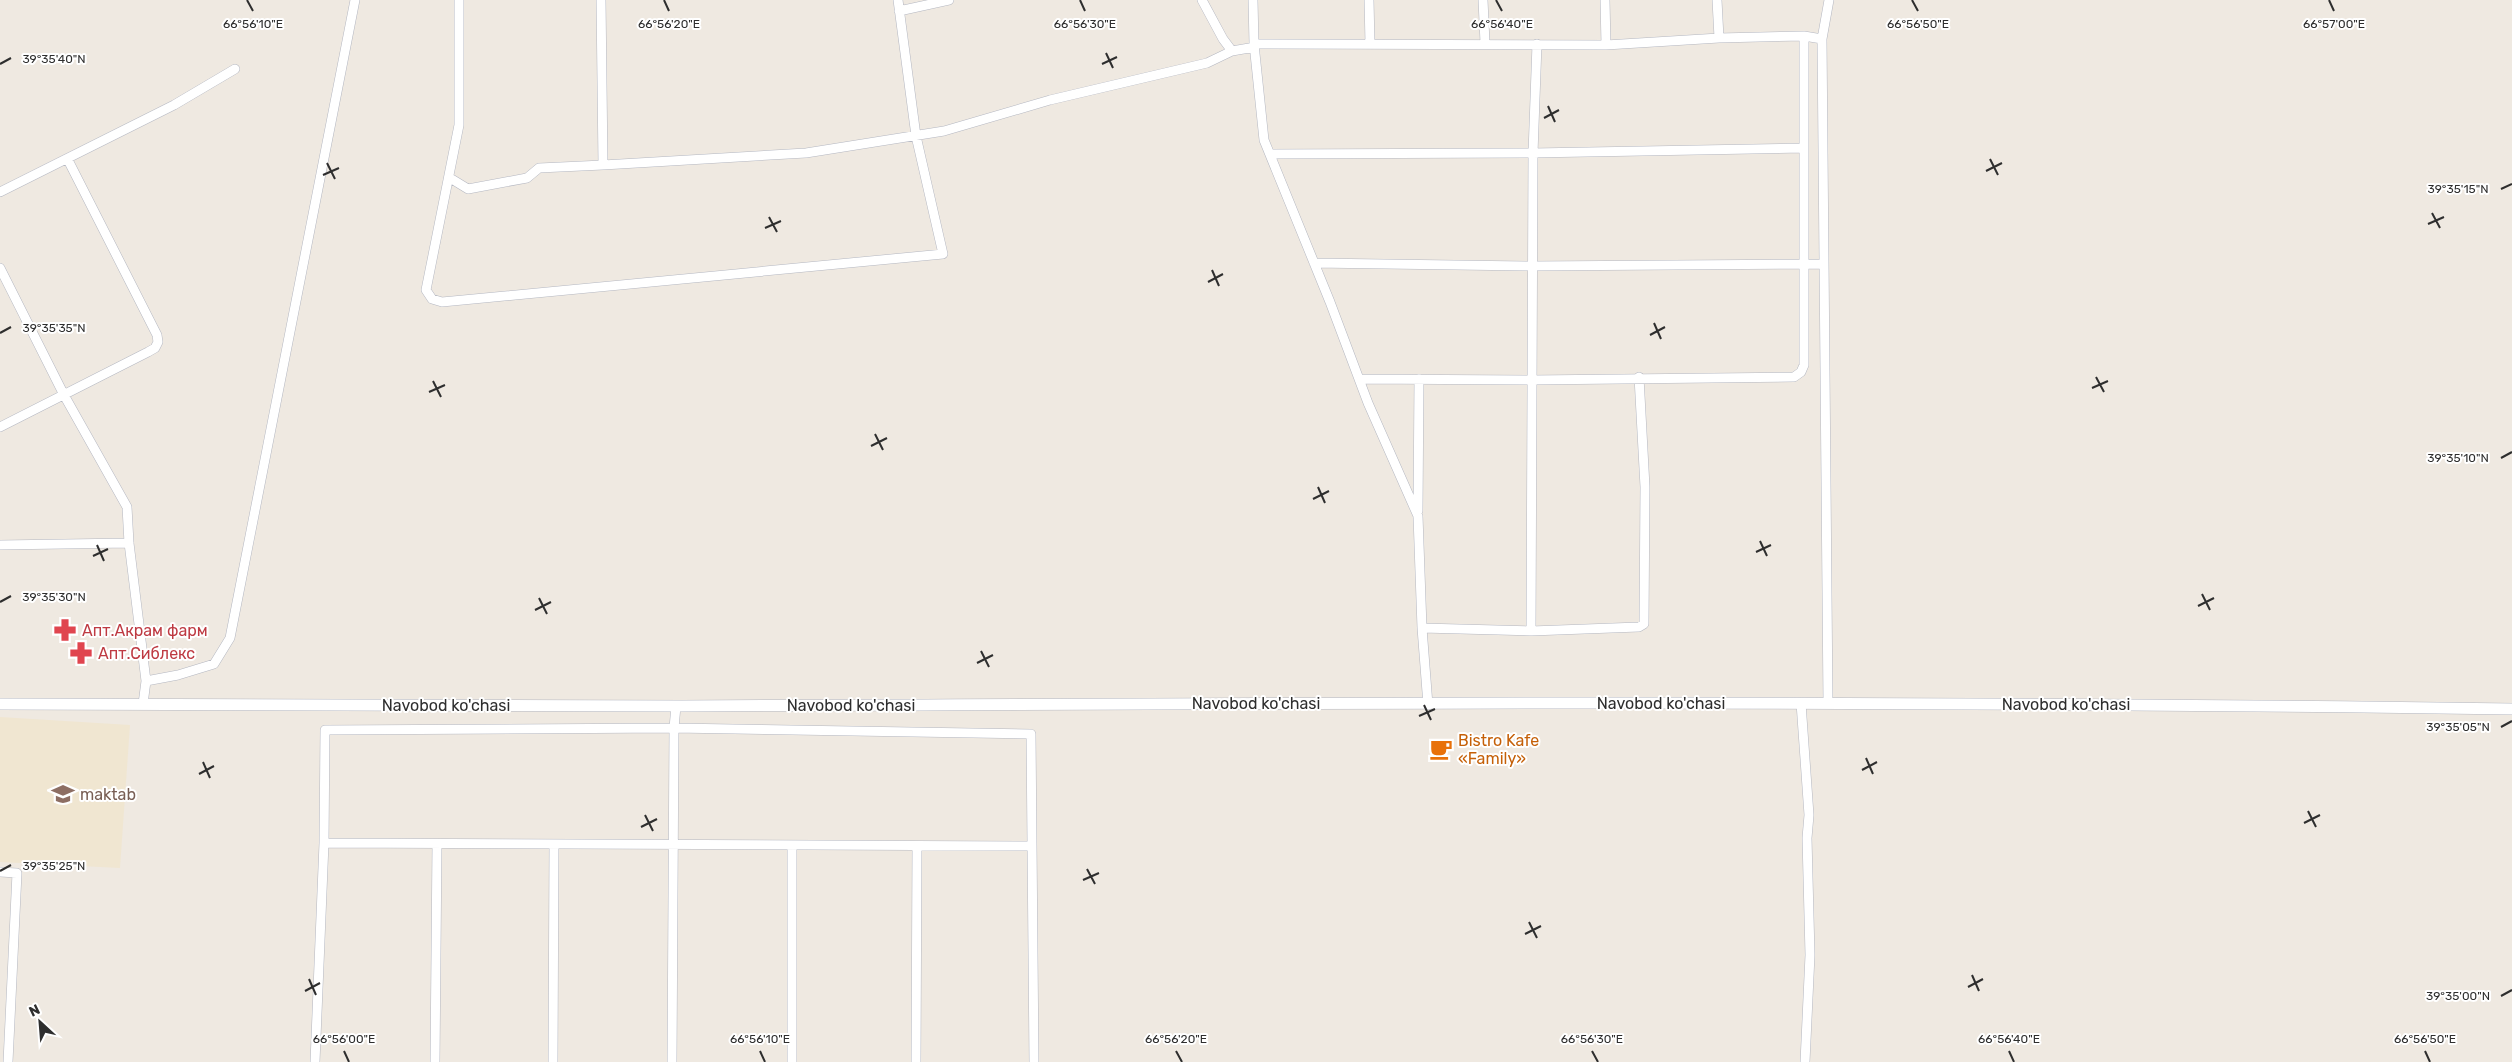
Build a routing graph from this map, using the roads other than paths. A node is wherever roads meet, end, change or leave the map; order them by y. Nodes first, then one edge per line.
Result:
1 (355, 0) edge
2 (459, 0) edge
3 (601, 0) edge
4 (898, 0) edge
5 (949, 0) edge
6 (1202, 0) edge
7 (1253, 0) edge
8 (1369, 0) edge
9 (1483, 0) edge
10 (1605, 0) edge
11 (1717, 0) edge
12 (1829, 0) edge
13 (899, 11) junction
14 (1804, 36) junction
15 (1719, 38) junction
16 (1822, 38) junction
17 (1484, 43) junction
18 (1370, 44) junction
19 (1537, 44) junction
20 (1254, 45) junction
21 (1606, 45) junction
22 (1232, 51) junction
23 (235, 69) dead end
24 (916, 136) junction
25 (1803, 148) junction
26 (1533, 153) junction
27 (1271, 154) junction
28 (68, 160) junction
29 (603, 165) junction
30 (450, 178) junction
31 (0, 192) edge
32 (1803, 262) junction
33 (1314, 263) junction
34 (1824, 264) junction
35 (1532, 266) junction
36 (0, 268) edge
37 (1639, 377) junction
38 (1360, 379) junction
39 (1419, 379) junction
40 (1532, 380) junction
41 (64, 395) junction
42 (0, 427) edge
43 (1418, 516) junction
44 (129, 543) junction
45 (0, 545) edge
46 (1422, 628) junction
47 (1531, 631) junction
48 (146, 681) junction
49 (1801, 703) junction
50 (1828, 703) junction
51 (0, 704) edge
52 (143, 704) junction
53 (1428, 705) junction
54 (676, 706) junction
55 (2512, 709) edge
56 (674, 728) junction
57 (324, 843) junction
58 (437, 844) junction
59 (554, 844) junction
60 (673, 845) junction
61 (792, 845) junction
62 (917, 846) junction
63 (1030, 846) junction
64 (0, 872) edge
65 (8, 1062) edge
66 (315, 1062) edge
67 (435, 1062) edge
68 (554, 1062) edge
69 (672, 1062) edge
70 (792, 1062) edge
71 (916, 1062) edge
72 (1034, 1062) edge
73 (1805, 1062) edge

1 - 48 street
2 - 30 street
3 - 29 street
4 - 13 street
5 - 13 street
6 - 22 street
7 - 20 street
8 - 18 street
9 - 17 street
10 - 21 street
11 - 15 street
12 - 16 street
13 - 24 street
14 - 15 street
14 - 16 street
14 - 25 street
15 - 21 street
16 - 34 street
17 - 18 street
17 - 19 street
18 - 20 street
19 - 21 street
19 - 26 street
20 - 22 street
20 - 27 street
22 - 24 street
23 - 28 street
24 - 29 street
24 - 30 street
25 - 26 street
25 - 32 street
26 - 27 street
26 - 35 street
27 - 33 street
28 - 31 street
28 - 41 street
29 - 30 street
32 - 34 street
32 - 35 street
32 - 37 street
33 - 35 street
33 - 38 street
34 - 50 street
35 - 40 street
36 - 41 street
37 - 40 street
37 - 47 street
38 - 39 street
38 - 43 street
39 - 40 street
39 - 43 street
40 - 47 street
41 - 42 street
41 - 44 street
43 - 46 street
44 - 45 street
44 - 48 street
46 - 47 street
46 - 53 street
48 - 52 street
49 - 50 street, Navobod ko'chasi
49 - 53 street, Navobod ko'chasi
49 - 73 street
50 - 55 street, Navobod ko'chasi
51 - 52 street, Navobod ko'chasi
52 - 54 street, Navobod ko'chasi
53 - 54 street, Navobod ko'chasi
54 - 56 street
56 - 57 street
56 - 60 street
56 - 63 street
57 - 58 street
57 - 66 street
58 - 59 street
58 - 67 street
59 - 60 street
59 - 68 street
60 - 61 street
60 - 69 street
61 - 62 street
61 - 70 street
62 - 63 street
62 - 71 street
63 - 72 street
64 - 65 street

